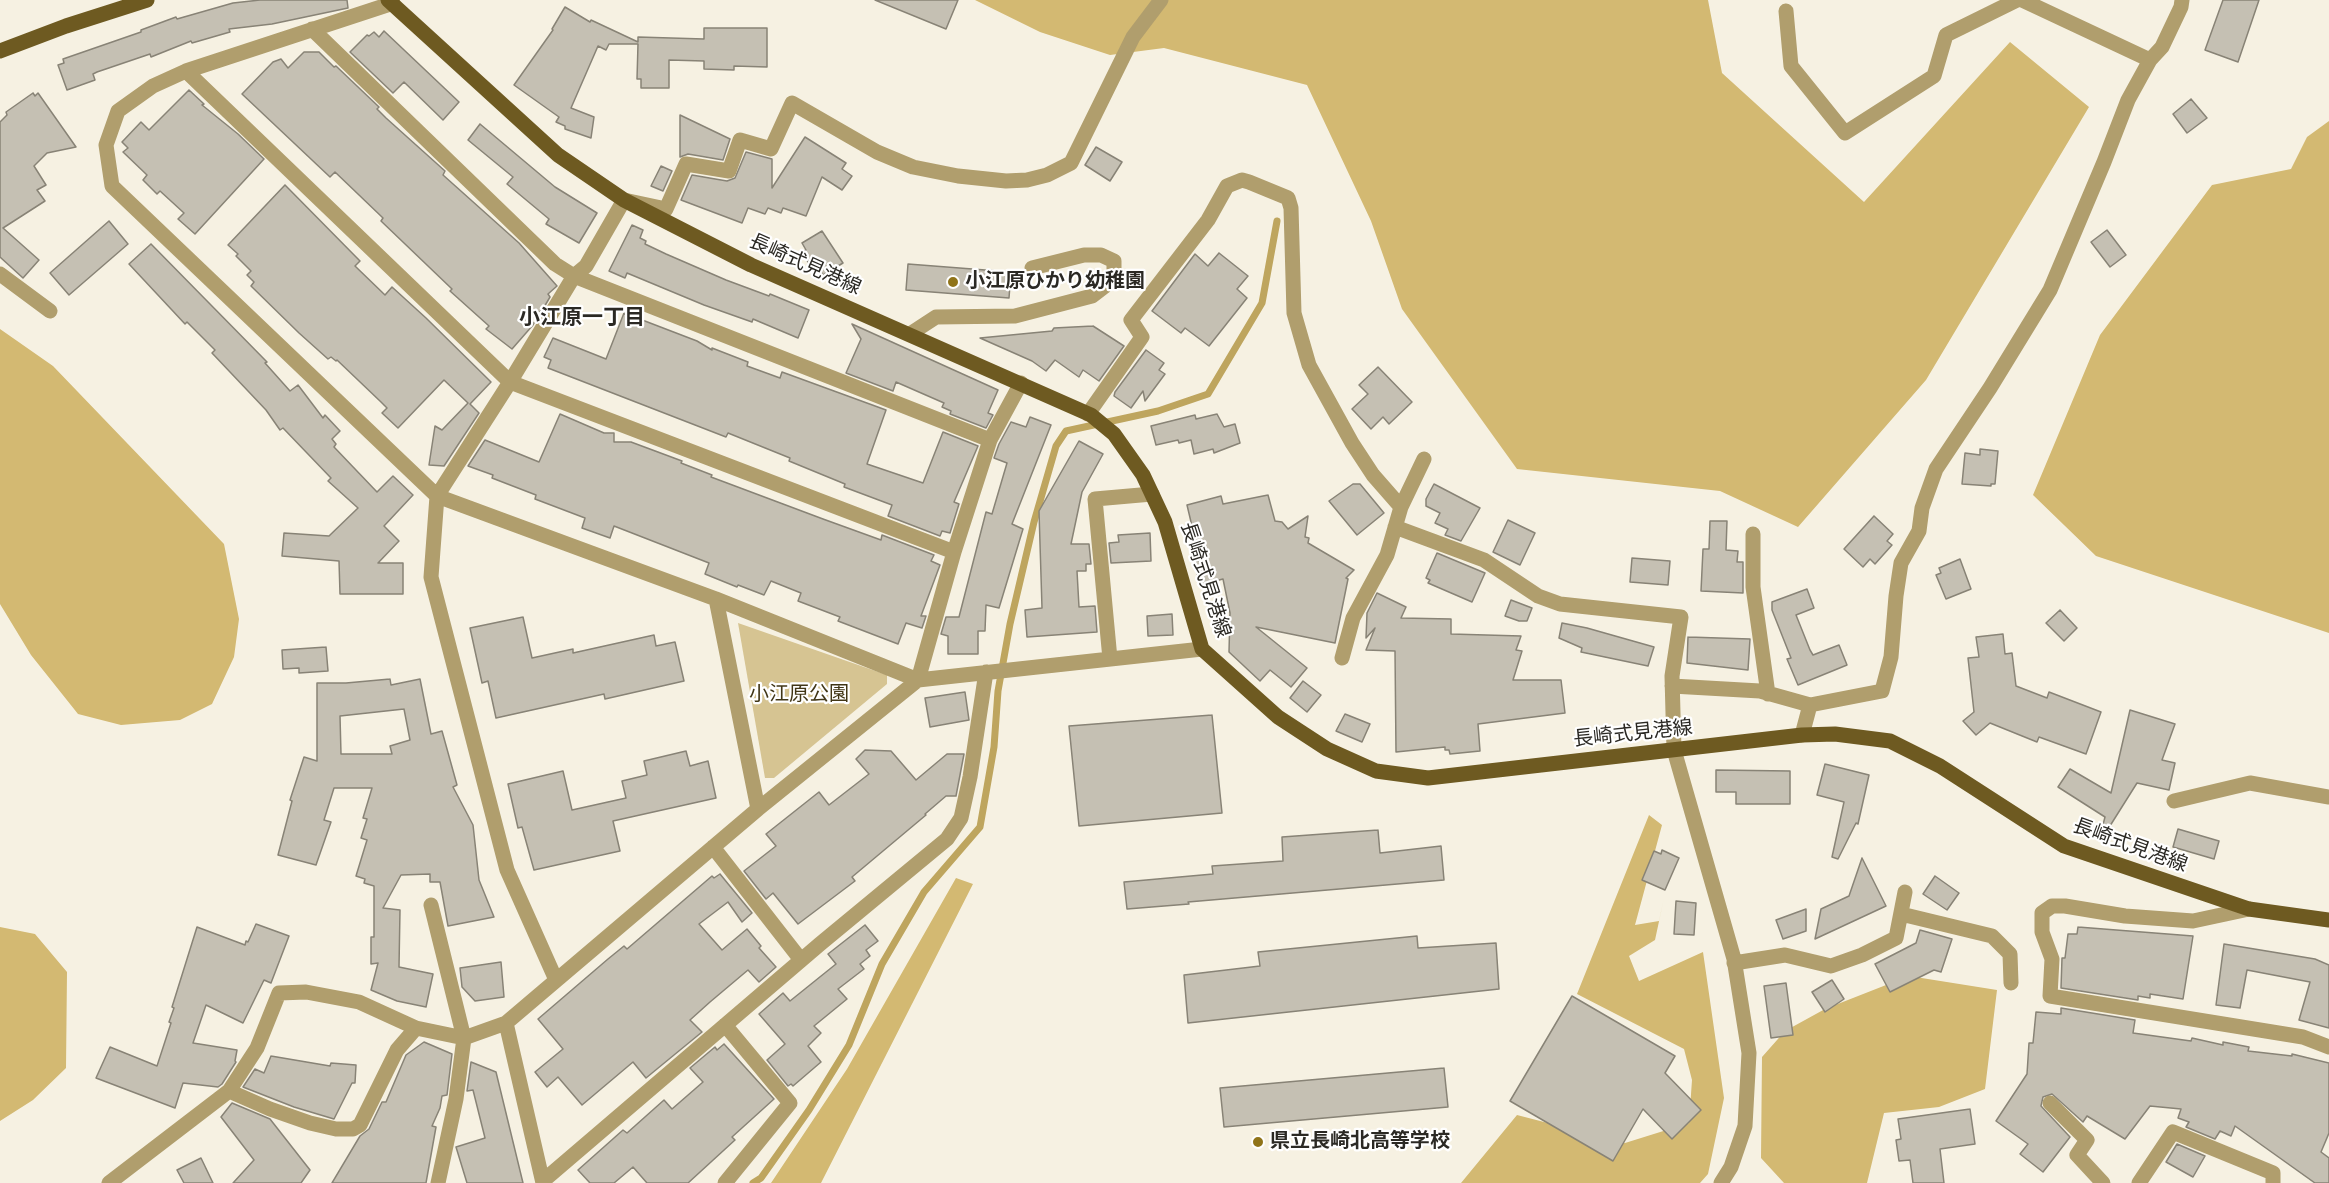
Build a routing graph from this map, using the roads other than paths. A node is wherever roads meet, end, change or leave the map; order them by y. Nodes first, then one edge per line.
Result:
1 (147, 0) edge
2 (1161, 0) edge
3 (2020, 0) edge
4 (2182, 0) edge
5 (390, 2) edge
6 (1786, 11) dead end
7 (312, 29) junction
8 (0, 51) edge
9 (2150, 60) junction
10 (186, 71) junction
11 (624, 200) junction
12 (1032, 268) dead end
13 (0, 274) edge
14 (574, 276) junction
15 (50, 311) dead end
16 (910, 334) junction
17 (510, 382) junction
18 (1021, 383) junction
19 (1089, 414) junction
20 (990, 440) junction
21 (1424, 459) dead end
22 (1152, 494) junction
23 (437, 496) junction
24 (1401, 507) junction
25 (1395, 527) junction
26 (1753, 534) dead end
27 (954, 552) junction
28 (716, 598) junction
29 (1202, 649) junction
30 (1342, 658) dead end
31 (1110, 659) junction
32 (986, 672) junction
33 (918, 680) junction
34 (1672, 686) junction
35 (1768, 694) junction
36 (1810, 705) junction
37 (1802, 735) junction
38 (1674, 750) junction
39 (2329, 796) edge
40 (2174, 801) dead end
41 (758, 809) junction
42 (713, 847) junction
43 (1905, 892) dead end
44 (431, 905) dead end
45 (2249, 909) junction
46 (1901, 914) junction
47 (2329, 920) edge
48 (801, 960) junction
49 (1734, 963) junction
50 (556, 980) junction
51 (2011, 983) dead end
52 (506, 1023) junction
53 (724, 1025) junction
54 (416, 1028) junction
55 (464, 1038) junction
56 (2329, 1047) edge
57 (229, 1091) junction
58 (2050, 1103) dead end
59 (543, 1182) edge
60 (109, 1183) edge
61 (438, 1183) edge
62 (725, 1183) edge
63 (1721, 1183) edge
64 (2103, 1183) edge
65 (2139, 1183) edge
66 (2273, 1183) edge

1 - 8 main road
2 - 11 street
3 - 6 street
3 - 9 street
4 - 9 street
5 - 7 street
5 - 11 main road, 長崎式見港線
7 - 10 street
7 - 14 street
9 - 36 street
10 - 17 street
10 - 23 street
11 - 14 street
11 - 16 main road, 長崎式見港線
12 - 16 street
13 - 15 street
14 - 17 street
14 - 20 street
16 - 18 main road, 長崎式見港線
17 - 23 street
17 - 27 street
18 - 19 main road, 長崎式見港線
18 - 20 street
19 - 22 main road, 長崎式見港線
19 - 24 street
20 - 27 street
21 - 24 street
22 - 29 main road, 長崎式見港線
22 - 31 street
23 - 28 street
23 - 50 street
24 - 25 street
25 - 30 street
25 - 34 street
26 - 35 street
27 - 33 street
28 - 33 street
28 - 41 street
29 - 31 street
29 - 38 main road, 長崎式見港線
31 - 32 street
32 - 33 street
32 - 48 street
33 - 41 street
34 - 35 street
34 - 38 street
35 - 36 street
36 - 37 street
37 - 38 main road, 長崎式見港線
37 - 45 main road, 長崎式見港線
38 - 49 street
39 - 40 street
41 - 42 street
42 - 48 street
42 - 50 street
43 - 46 street
44 - 55 street
45 - 47 main road, 長崎式見港線
45 - 56 street
46 - 49 street
46 - 51 street
48 - 53 street
49 - 63 street
50 - 52 street
52 - 55 street
52 - 59 street
53 - 59 street
53 - 62 street
54 - 55 street
54 - 57 street
54 - 57 street
55 - 61 street
57 - 60 street
58 - 64 street
65 - 66 street

